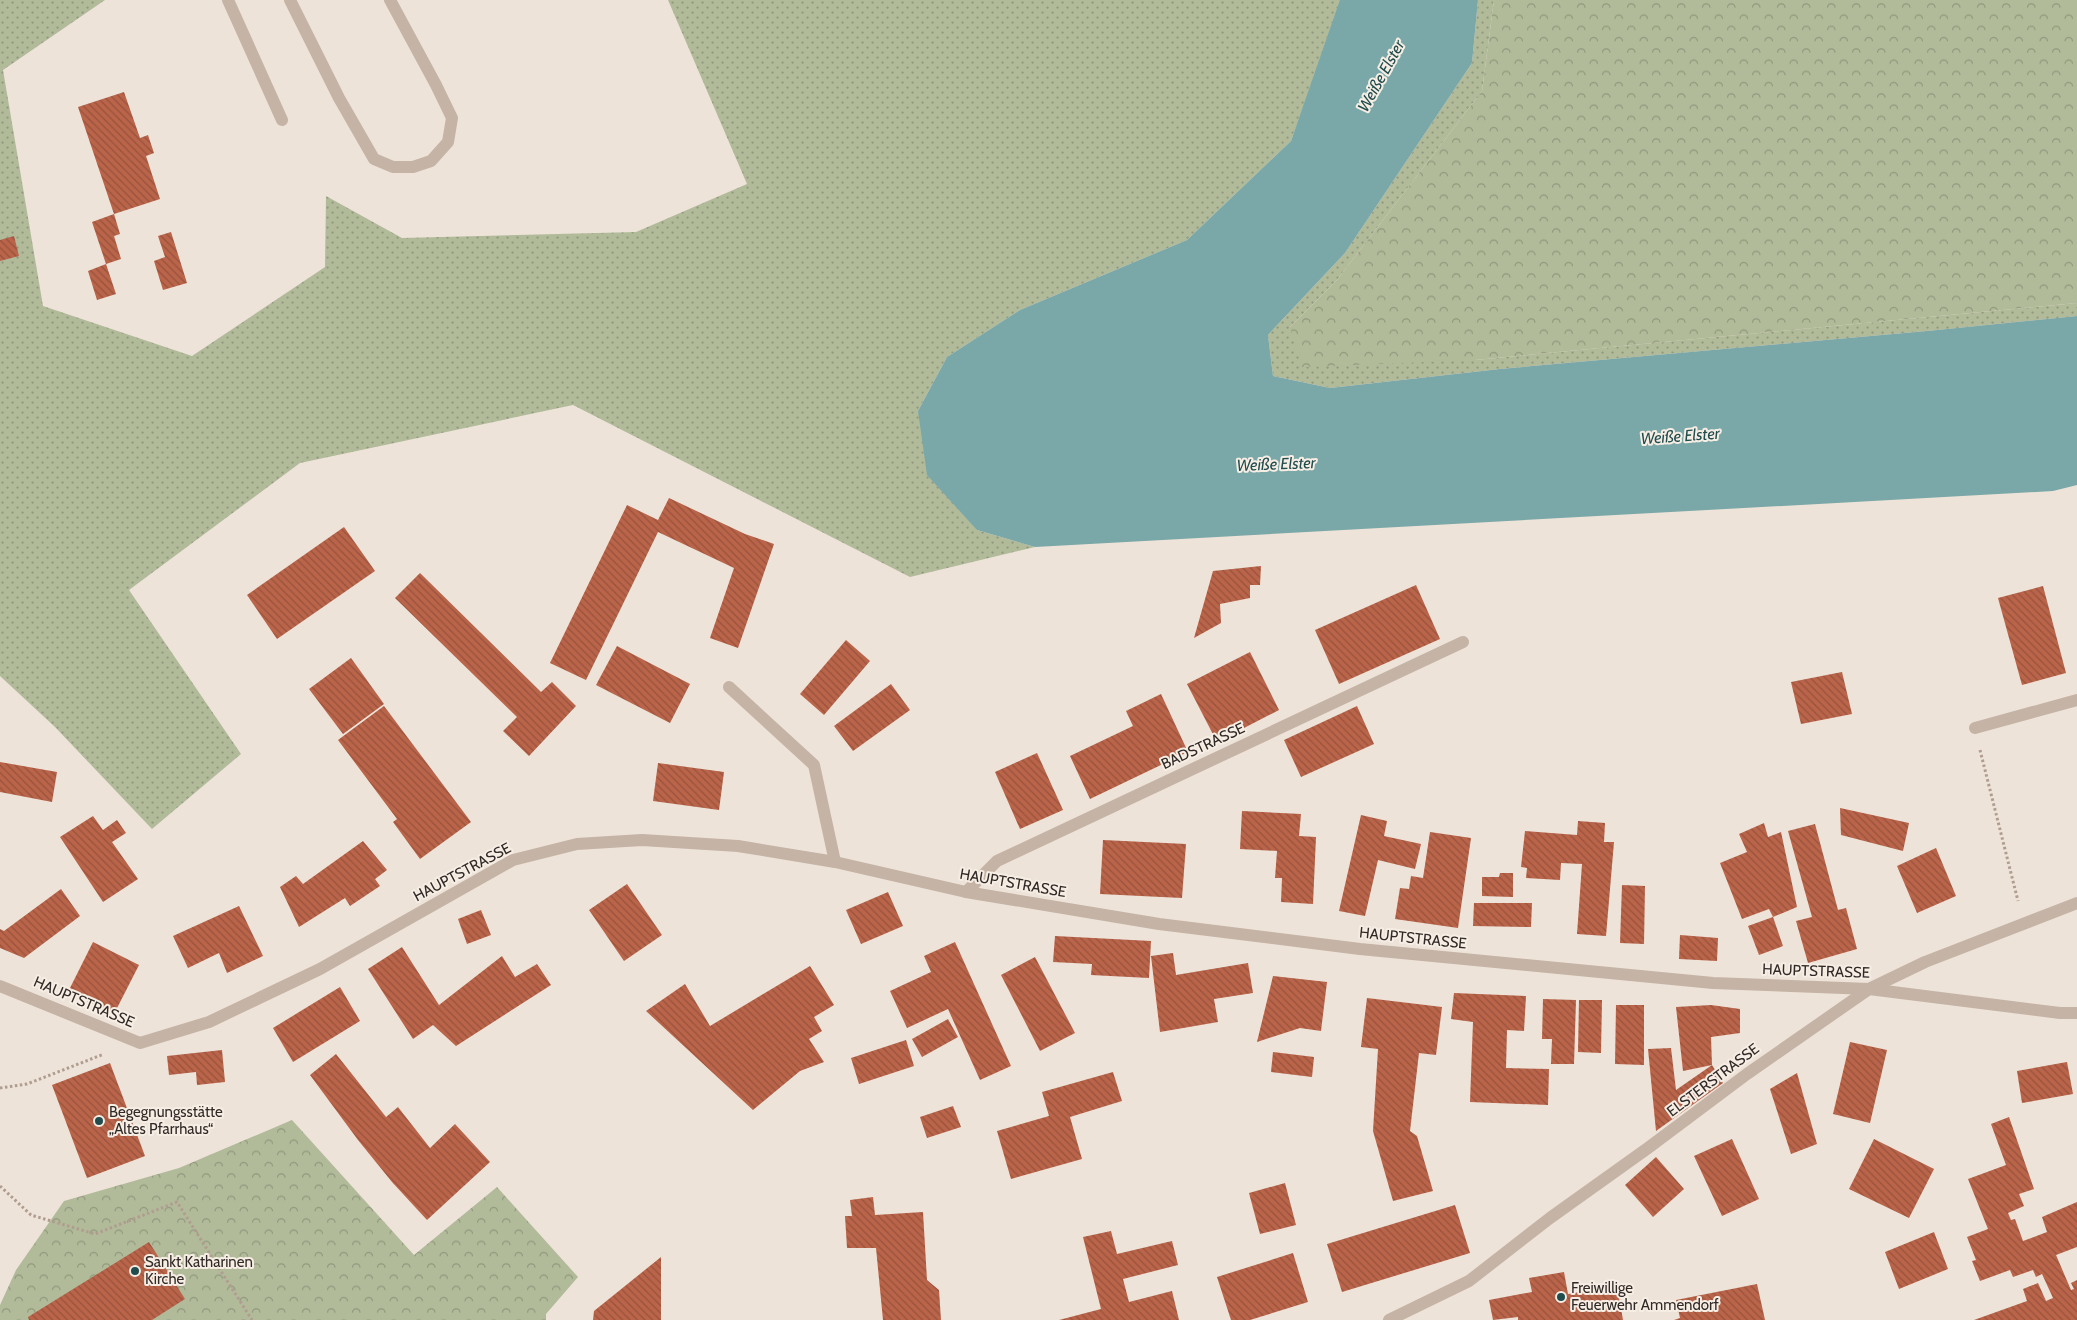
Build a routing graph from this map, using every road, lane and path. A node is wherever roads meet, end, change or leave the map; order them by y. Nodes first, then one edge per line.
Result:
1 (228, 0) edge
2 (290, 0) edge
3 (390, 0) edge
4 (282, 120) dead end
5 (1463, 642) dead end
6 (730, 687) dead end
7 (2077, 700) edge
8 (1975, 728) joint
9 (835, 862) junction
10 (2013, 881) dead end
11 (966, 892) junction
12 (2077, 903) edge
13 (0, 986) edge
14 (1868, 989) junction
15 (2077, 1013) edge
16 (106, 1054) dead end
17 (0, 1088) edge
18 (0, 1186) edge
19 (252, 1320) edge
20 (1389, 1320) edge

1 - 4 street
2 - 3 street
5 - 11 street, BADSTRASSE
6 - 9 street
7 - 8 street
8 - 10 path
9 - 11 street, HAUPTSTRASSE
9 - 13 street, HAUPTSTRASSE
11 - 14 street, HAUPTSTRASSE
12 - 14 street, ELSTERSTRASSE
14 - 15 street, HAUPTSTRASSE
14 - 20 street, ELSTERSTRASSE
16 - 17 path
18 - 19 path

